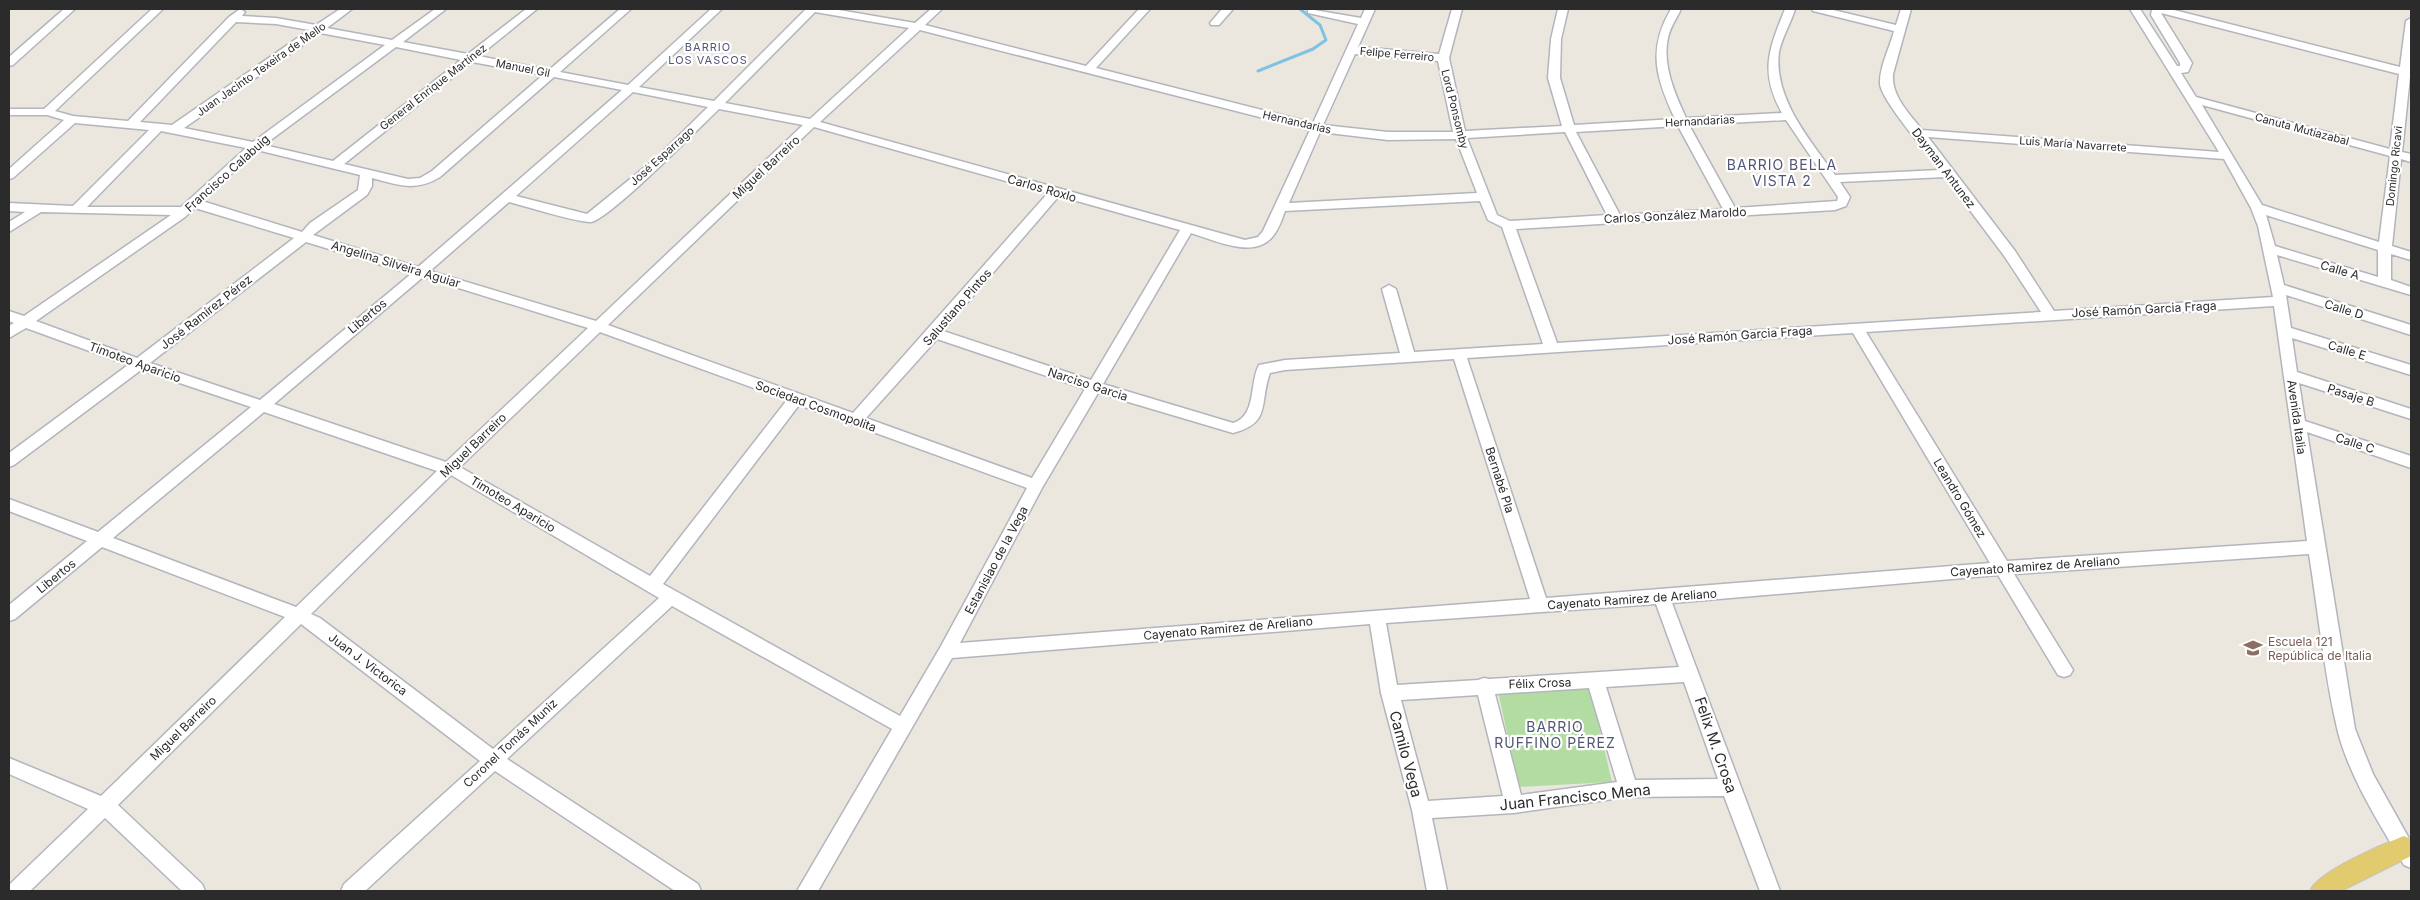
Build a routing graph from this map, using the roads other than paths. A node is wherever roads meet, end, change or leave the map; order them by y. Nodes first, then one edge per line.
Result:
1 (70, 9) edge
2 (158, 9) edge
3 (243, 9) edge
4 (348, 9) edge
5 (441, 9) edge
6 (532, 9) edge
7 (626, 9) edge
8 (717, 9) edge
9 (812, 9) edge
10 (817, 9) edge
11 (937, 9) edge
12 (1145, 9) edge
13 (1228, 9) edge
14 (1370, 9) edge
15 (1457, 9) edge
16 (1563, 9) edge
17 (1676, 9) edge
18 (1790, 9) edge
19 (1817, 9) edge
20 (1906, 9) edge
21 (2135, 9) edge
22 (1312, 11) dead end
23 (233, 19) junction
24 (2411, 20) edge
25 (1364, 22) junction
26 (1215, 23) dead end
27 (919, 27) junction
28 (317, 29) junction
29 (1899, 29) junction
30 (393, 43) junction
31 (1352, 50) junction
32 (471, 57) junction
33 (1443, 58) junction
34 (9, 63) edge
35 (1089, 69) junction
36 (2174, 70) junction
37 (2405, 72) junction
38 (552, 74) junction
39 (630, 89) junction
40 (2192, 99) junction
41 (717, 104) junction
42 (9, 112) edge
43 (47, 112) junction
44 (1788, 116) junction
45 (72, 119) junction
46 (1682, 122) junction
47 (812, 123) junction
48 (132, 124) junction
49 (159, 127) junction
50 (1317, 128) junction
51 (174, 129) junction
52 (1569, 129) junction
53 (1917, 133) junction
54 (1460, 135) junction
55 (255, 146) junction
56 (2396, 154) junction
57 (2228, 156) junction
58 (2411, 158) edge
59 (334, 166) junction
60 (366, 173) junction
61 (1947, 173) junction
62 (9, 175) edge
63 (1833, 179) junction
64 (1056, 192) junction
65 (1482, 197) junction
66 (508, 198) junction
67 (9, 207) edge
68 (189, 207) junction
69 (1282, 207) junction
70 (39, 208) junction
71 (2257, 208) junction
72 (76, 210) junction
73 (1731, 212) junction
74 (1615, 218) junction
75 (1508, 225) junction
76 (9, 228) edge
77 (1187, 229) junction
78 (305, 236) junction
79 (2385, 248) junction
80 (2270, 249) junction
81 (2411, 256) edge
82 (420, 271) junction
83 (2384, 283) junction
84 (1389, 289) dead end
85 (2411, 291) edge
86 (2278, 295) junction
87 (2050, 315) junction
88 (9, 316) edge
89 (25, 322) junction
90 (597, 326) junction
91 (1856, 327) junction
92 (2284, 330) junction
93 (2411, 330) edge
94 (9, 333) edge
95 (934, 333) junction
96 (1552, 348) junction
97 (1459, 354) junction
98 (1408, 357) junction
99 (139, 364) junction
100 (2411, 370) edge
101 (2291, 375) junction
102 (1093, 386) junction
103 (796, 399) junction
104 (262, 406) junction
105 (2411, 414) edge
106 (855, 420) junction
107 (2298, 424) junction
108 (1243, 426) joint
109 (9, 461) edge
110 (2411, 462) edge
111 (449, 468) junction
112 (1036, 485) junction
113 (9, 505) edge
114 (100, 540) junction
115 (2316, 547) junction
116 (2003, 568) junction
117 (652, 586) junction
118 (671, 597) junction
119 (1662, 598) junction
120 (1540, 606) junction
121 (9, 614) edge
122 (298, 615) junction
123 (1377, 616) junction
124 (947, 651) junction
125 (2064, 670) dead end
126 (1691, 674) junction
127 (1596, 681) junction
128 (1484, 685) junction
129 (1390, 693) junction
130 (904, 727) junction
131 (492, 759) junction
132 (9, 766) edge
133 (1730, 787) junction
134 (1628, 789) junction
135 (1514, 804) junction
136 (104, 806) junction
137 (1421, 810) junction
138 (2407, 853) edge
139 (17, 891) edge
140 (195, 891) edge
141 (351, 891) edge
142 (691, 891) edge
143 (807, 891) edge
144 (1437, 891) edge
145 (1770, 891) edge
146 (2322, 891) edge

1 - 34 street
2 - 43 street
3 - 23 street
4 - 28 street, Juan Jacinto Texeira de Mello
5 - 30 street, Francisco Calabuig
6 - 32 street, General Enrique Martínez
7 - 38 street
8 - 39 street, Libertos
9 - 41 street, José Esparrago
10 - 27 street, Hernandarias
11 - 27 street, Miguel Barreiro
12 - 35 street
13 - 26 street
14 - 25 street
15 - 33 street, Lord Ponsomby
16 - 52 street
17 - 46 street
18 - 44 street
19 - 29 street
20 - 29 street, Dayman Antunez
21 - 36 street, Avenida Italia
22 - 25 street
23 - 28 street, Manuel Gil
23 - 48 street
24 - 37 street, Domingo Ricavi
25 - 31 street
27 - 35 street, Hernandarias
27 - 47 street, Miguel Barreiro
28 - 30 street, Manuel Gil
28 - 51 street, Juan Jacinto Texeira de Mello
29 - 53 street, Dayman Antunez
30 - 32 street, Manuel Gil
30 - 55 street, Francisco Calabuig
31 - 33 street, Felipe Ferreiro
31 - 50 street
32 - 38 street, Manuel Gil
32 - 59 street, General Enrique Martínez
33 - 54 street, Lord Ponsomby
35 - 50 street, Hernandarias
36 - 37 street
36 - 40 street, Avenida Italia
37 - 56 street, Domingo Ricavi
38 - 39 street, Manuel Gil
38 - 60 street
39 - 41 street, Manuel Gil
39 - 66 street, Libertos
40 - 56 street, Canuta Mutiazabal
40 - 57 street, Avenida Italia
41 - 47 street, Manuel Gil
41 - 66 street, José Esparrago
42 - 43 street
43 - 45 street
44 - 46 street, Hernandarias
44 - 63 street
45 - 48 street
45 - 62 street
46 - 52 street, Hernandarias
46 - 73 street
47 - 64 street, Carlos Roxlo
47 - 90 street, Miguel Barreiro
48 - 49 street
49 - 51 street
49 - 72 street
50 - 54 street, Hernandarias
50 - 69 street
51 - 55 street
52 - 54 street, Hernandarias
52 - 74 street
53 - 57 street, Luis María Navarrete
53 - 61 street, Dayman Antunez
54 - 65 street, Lord Ponsomby
55 - 59 street
55 - 68 street, Francisco Calabuig
56 - 58 street, Canuta Mutiazabal
56 - 79 street, Domingo Ricavi
57 - 71 street, Avenida Italia
59 - 60 street
60 - 78 street, José Ramírez Pérez
61 - 63 street
61 - 87 street, Dayman Antunez
63 - 73 street, Carlos González Maroldo
64 - 77 street, Carlos Roxlo
64 - 95 street, Salustiano Pintos
65 - 69 street
65 - 75 street, Lord Ponsomby
66 - 82 street, Libertos
67 - 70 street, Angelina Silveira Aguiar
68 - 72 street, Angelina Silveira Aguiar
68 - 78 street, Angelina Silveira Aguiar
68 - 89 street, Francisco Calabuig
69 - 77 street, Carlos Roxlo
70 - 72 street, Angelina Silveira Aguiar
70 - 76 street
71 - 79 street
71 - 80 street, Avenida Italia
73 - 74 street, Carlos González Maroldo
74 - 75 street, Carlos González Maroldo
75 - 96 street
77 - 102 street, Estanislao de la Vega
78 - 82 street, Angelina Silveira Aguiar
78 - 99 street, José Ramírez Pérez
79 - 81 street
79 - 83 street, Domingo Ricavi
80 - 83 street, Calle A
80 - 86 street, Avenida Italia
82 - 90 street, Angelina Silveira Aguiar
82 - 104 street, Libertos
83 - 85 street, Calle A
84 - 98 street
86 - 87 street, José Ramón Garcia Fraga
86 - 92 street, Avenida Italia
86 - 93 street, Calle D
87 - 91 street, José Ramón Garcia Fraga
88 - 89 street, Timoteo Aparicio
89 - 94 street, Francisco Calabuig
89 - 99 street, Timoteo Aparicio
90 - 103 street, Sociedad Cosmopolita
90 - 111 street, Miguel Barreiro
91 - 96 street, José Ramón Garcia Fraga
91 - 116 street, Leandro Gómez
92 - 100 street, Calle E
92 - 101 street, Avenida Italia
95 - 102 street, Narciso Garcia
95 - 106 street, Salustiano Pintos
96 - 97 street, José Ramón Garcia Fraga
97 - 98 street, José Ramón Garcia Fraga
97 - 120 street, Bernabé Pla
98 - 108 street, José Ramón Garcia Fraga
99 - 104 street, Timoteo Aparicio
99 - 109 street, José Ramírez Pérez
101 - 105 street, Pasaje B
101 - 107 street, Avenida Italia
102 - 108 street, Narciso Garcia
102 - 112 street, Estanislao de la Vega
103 - 106 street, Sociedad Cosmopolita
103 - 117 street
104 - 111 street, Timoteo Aparicio
104 - 114 street, Libertos
106 - 112 street, Sociedad Cosmopolita
107 - 110 street, Calle C
107 - 115 street, Avenida Italia
111 - 117 street, Timoteo Aparicio
111 - 122 street, Miguel Barreiro
112 - 124 street, Estanislao de la Vega
113 - 114 street, Juan J. Victorica
114 - 121 street, Libertos
114 - 122 street, Juan J. Victorica
115 - 116 street, Cayenato Ramirez de Areliano
115 - 138 street, Avenida Italia
116 - 119 street, Cayenato Ramirez de Areliano
116 - 125 street, Leandro Gómez
117 - 118 street, Timoteo Aparicio
118 - 130 street, Timoteo Aparicio
118 - 131 street, Coronel Tomás Muniz
119 - 120 street, Cayenato Ramirez de Areliano
119 - 126 street, Felix M. Crosa
120 - 123 street, Cayenato Ramirez de Areliano
122 - 131 street, Juan J. Victorica
122 - 136 street, Miguel Barreiro
123 - 124 street, Cayenato Ramirez de Areliano
123 - 129 street, Camilo Vega
124 - 130 street, Estanislao de la Vega
126 - 127 street, Félix Crosa
126 - 133 street, Felix M. Crosa
127 - 128 street, Félix Crosa
127 - 134 street
128 - 129 street, Félix Crosa
128 - 135 street
129 - 137 street, Camilo Vega
130 - 143 street, Estanislao de la Vega
131 - 141 street, Coronel Tomás Muniz
131 - 142 street, Juan J. Victorica
132 - 136 street
133 - 134 street, Juan Francisco Mena
133 - 145 street, Felix M. Crosa
134 - 135 street, Juan Francisco Mena
135 - 137 street, Juan Francisco Mena
136 - 139 street, Miguel Barreiro
136 - 140 street
137 - 144 street, Camilo Vega
138 - 146 main road

